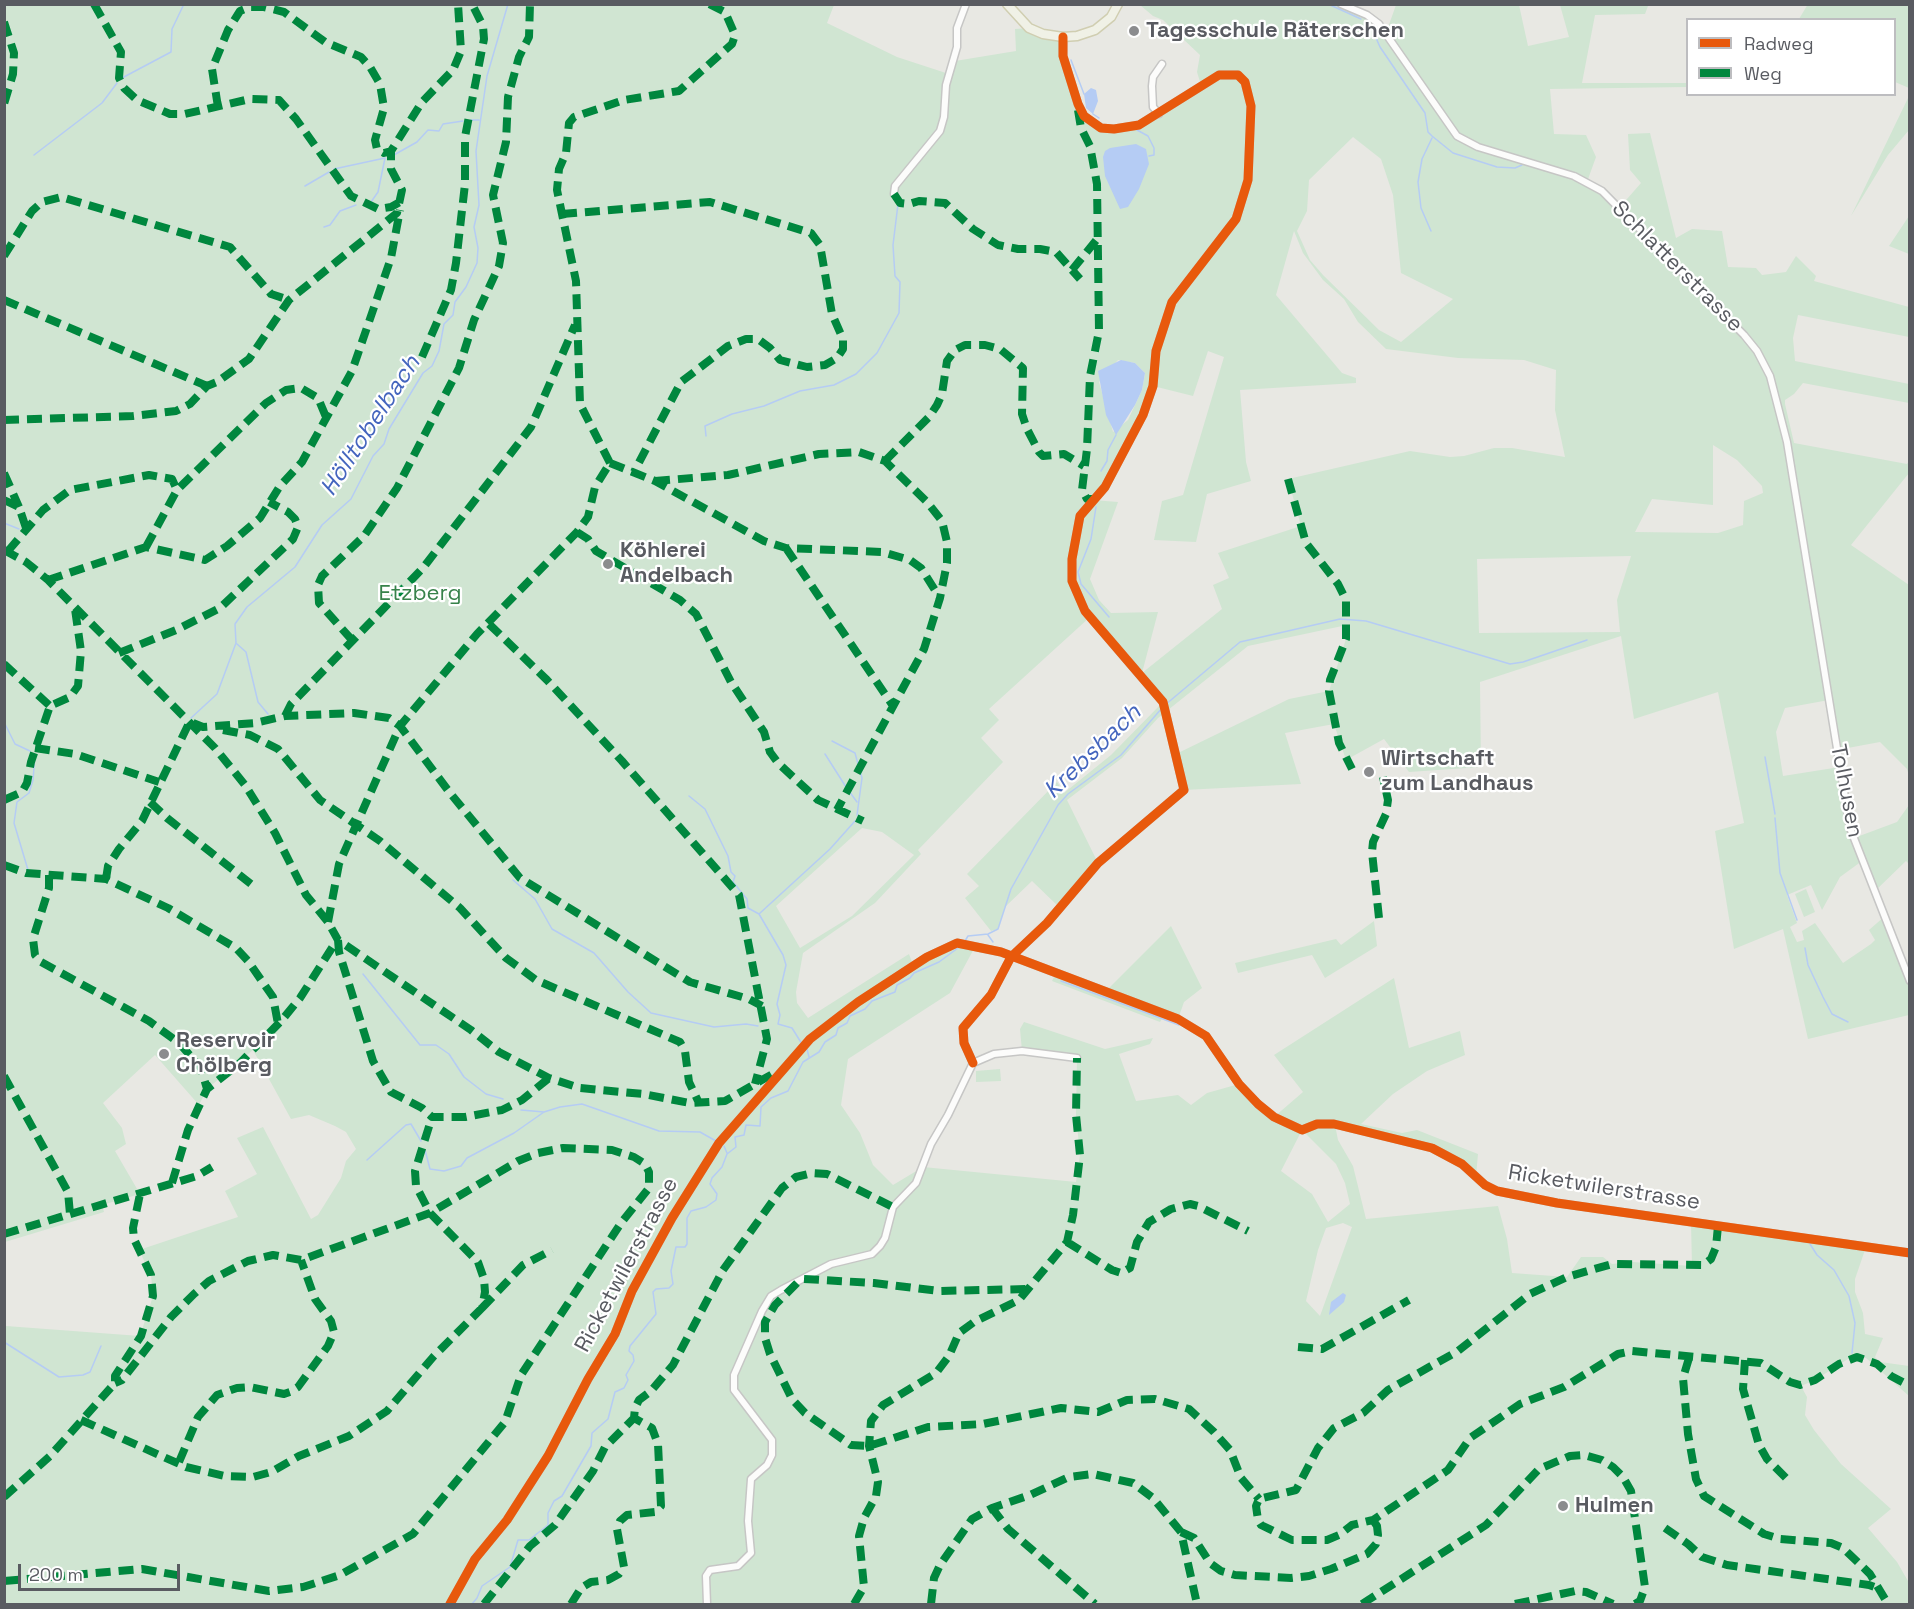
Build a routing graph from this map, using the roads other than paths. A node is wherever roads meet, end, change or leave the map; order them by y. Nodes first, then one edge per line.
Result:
1 (966, 4) edge
2 (1007, 4) edge
3 (1118, 4) edge
4 (1341, 4) edge
5 (1063, 37) junction
6 (1162, 64) dead end
7 (1159, 114) junction
8 (894, 194) dead end
9 (1824, 668) joint
10 (1011, 957) junction
11 (1910, 981) edge
12 (1077, 1058) dead end
13 (973, 1062) junction
14 (1910, 1253) edge
15 (450, 1605) edge
16 (707, 1605) edge

1 - 8 street
2 - 5 main road
3 - 5 main road
4 - 9 street, Schlatterstrasse
5 - 7 street
6 - 7 street
7 - 10 street
9 - 11 street, Tolhusen
10 - 13 street
10 - 14 street, Ricketwilerstrasse
10 - 15 street, Ricketwilerstrasse
12 - 13 street
13 - 16 street

